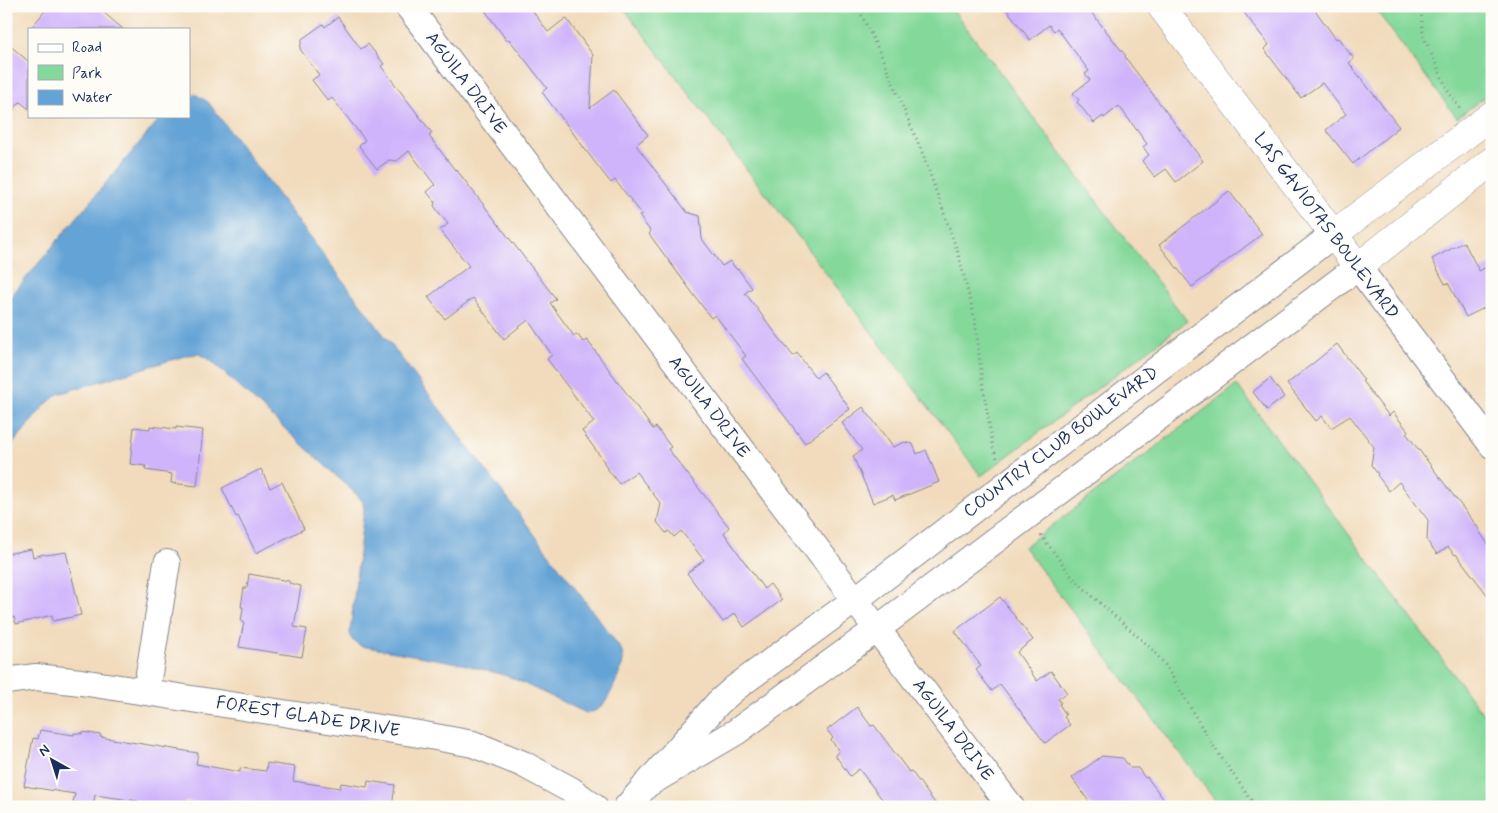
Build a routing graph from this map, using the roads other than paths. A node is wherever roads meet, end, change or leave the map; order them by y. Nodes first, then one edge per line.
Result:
1 (408, 6) edge
2 (1161, 6) edge
3 (1482, 122) edge
4 (1492, 160) edge
5 (1334, 234) junction
6 (1358, 268) junction
7 (1492, 445) edge
8 (167, 563) dead end
9 (855, 600) junction
10 (877, 629) junction
11 (6, 681) edge
12 (146, 692) junction
13 (646, 785) junction
14 (594, 807) edge
15 (628, 807) edge
16 (1011, 807) edge

1 - 9 street, AGUILA DRIVE
2 - 5 street, LAS GAVIOTAS BOULEVARD
3 - 5 street, COUNTRY CLUB BOULEVARD
4 - 6 street, COUNTRY CLUB BOULEVARD
5 - 6 street, LAS GAVIOTAS BOULEVARD
5 - 9 street, COUNTRY CLUB BOULEVARD
6 - 7 street, LAS GAVIOTAS BOULEVARD
6 - 10 street, COUNTRY CLUB BOULEVARD
8 - 12 street
9 - 10 street, AGUILA DRIVE
9 - 13 street, COUNTRY CLUB BOULEVARD
10 - 13 street, COUNTRY CLUB BOULEVARD
10 - 16 street, AGUILA DRIVE
11 - 12 street, FOREST GLADE DRIVE
12 - 14 street, FOREST GLADE DRIVE
13 - 15 street, COUNTRY CLUB BOULEVARD

